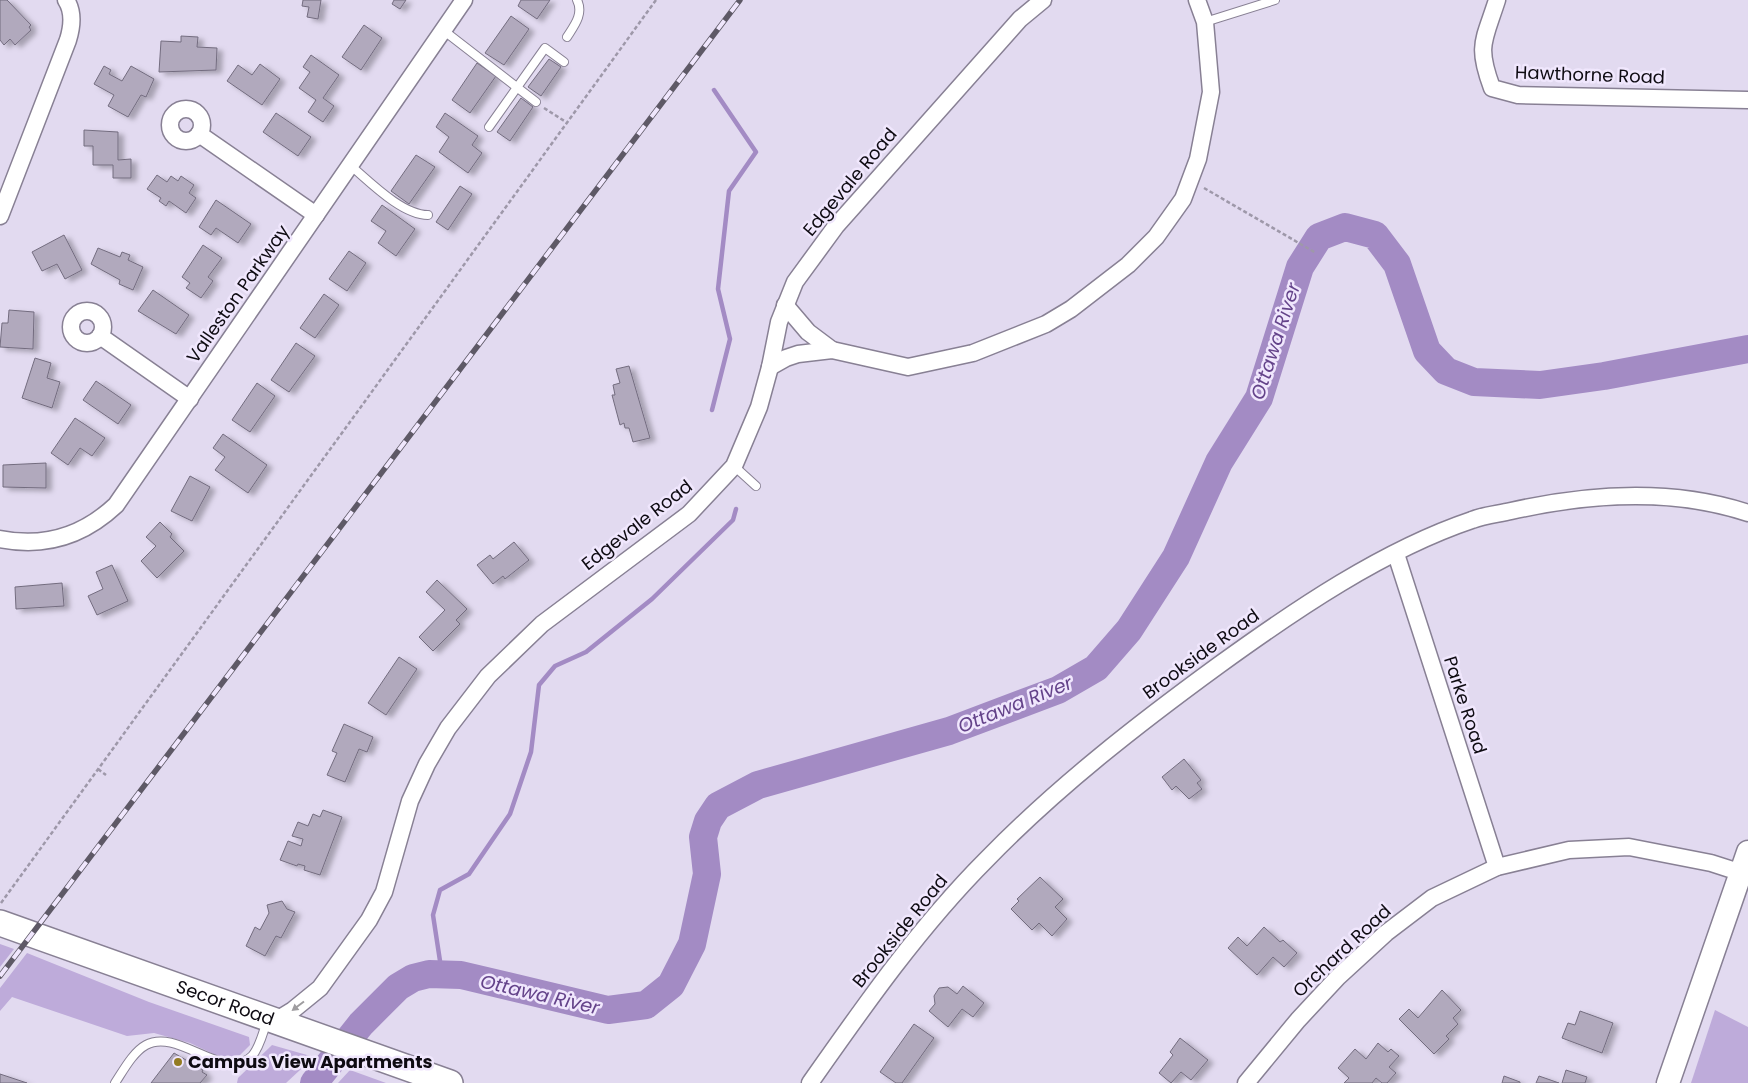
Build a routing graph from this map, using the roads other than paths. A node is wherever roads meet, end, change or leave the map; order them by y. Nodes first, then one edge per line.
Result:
1 (66, 0) edge
2 (464, 0) edge
3 (577, 0) edge
4 (1043, 0) edge
5 (1197, 0) edge
6 (1275, 0) edge
7 (1497, 0) edge
8 (1205, 22) junction
9 (443, 30) junction
10 (567, 37) dead end
11 (564, 62) dead end
12 (517, 87) junction
13 (1748, 100) edge
14 (536, 102) road end
15 (490, 127) dead end
16 (199, 134) dead end
17 (350, 166) junction
18 (316, 215) junction
19 (428, 215) dead end
20 (0, 216) edge
21 (785, 305) junction
22 (100, 336) dead end
23 (832, 350) junction
24 (770, 367) junction
25 (190, 399) junction
26 (734, 466) junction
27 (756, 486) dead end
28 (1748, 513) edge
29 (0, 538) edge
30 (1396, 554) junction
31 (1748, 852) edge
32 (1497, 867) junction
33 (1744, 874) edge
34 (1, 912) edge
35 (272, 1020) junction
36 (114, 1083) edge
37 (450, 1083) edge
38 (810, 1083) edge
39 (1246, 1083) edge
40 (1668, 1083) edge

1 - 20 street
2 - 9 street, Valleston Parkway
3 - 10 lane
4 - 21 street, Edgevale Road
5 - 8 street
6 - 8 lane
7 - 13 street, Hawthorne Road
8 - 23 street
9 - 12 lane
9 - 17 street, Valleston Parkway
11 - 12 lane
12 - 14 lane
12 - 15 lane
16 - 18 street
17 - 18 street, Valleston Parkway
17 - 19 lane
18 - 25 street, Valleston Parkway
21 - 23 street
21 - 24 street, Edgevale Road
22 - 25 street
23 - 24 street
24 - 26 street, Edgevale Road
25 - 29 street, Valleston Parkway
26 - 27 lane
26 -> 35 street, Edgevale Road
28 - 30 street, Brookside Road
30 - 32 street, Parke Road
30 - 38 street, Brookside Road
31 - 33 main road
32 - 33 street, Orchard Road
32 - 39 street, Orchard Road
33 - 40 main road
34 - 35 main road, Secor Road
35 - 36 lane
35 - 37 main road, Secor Road

